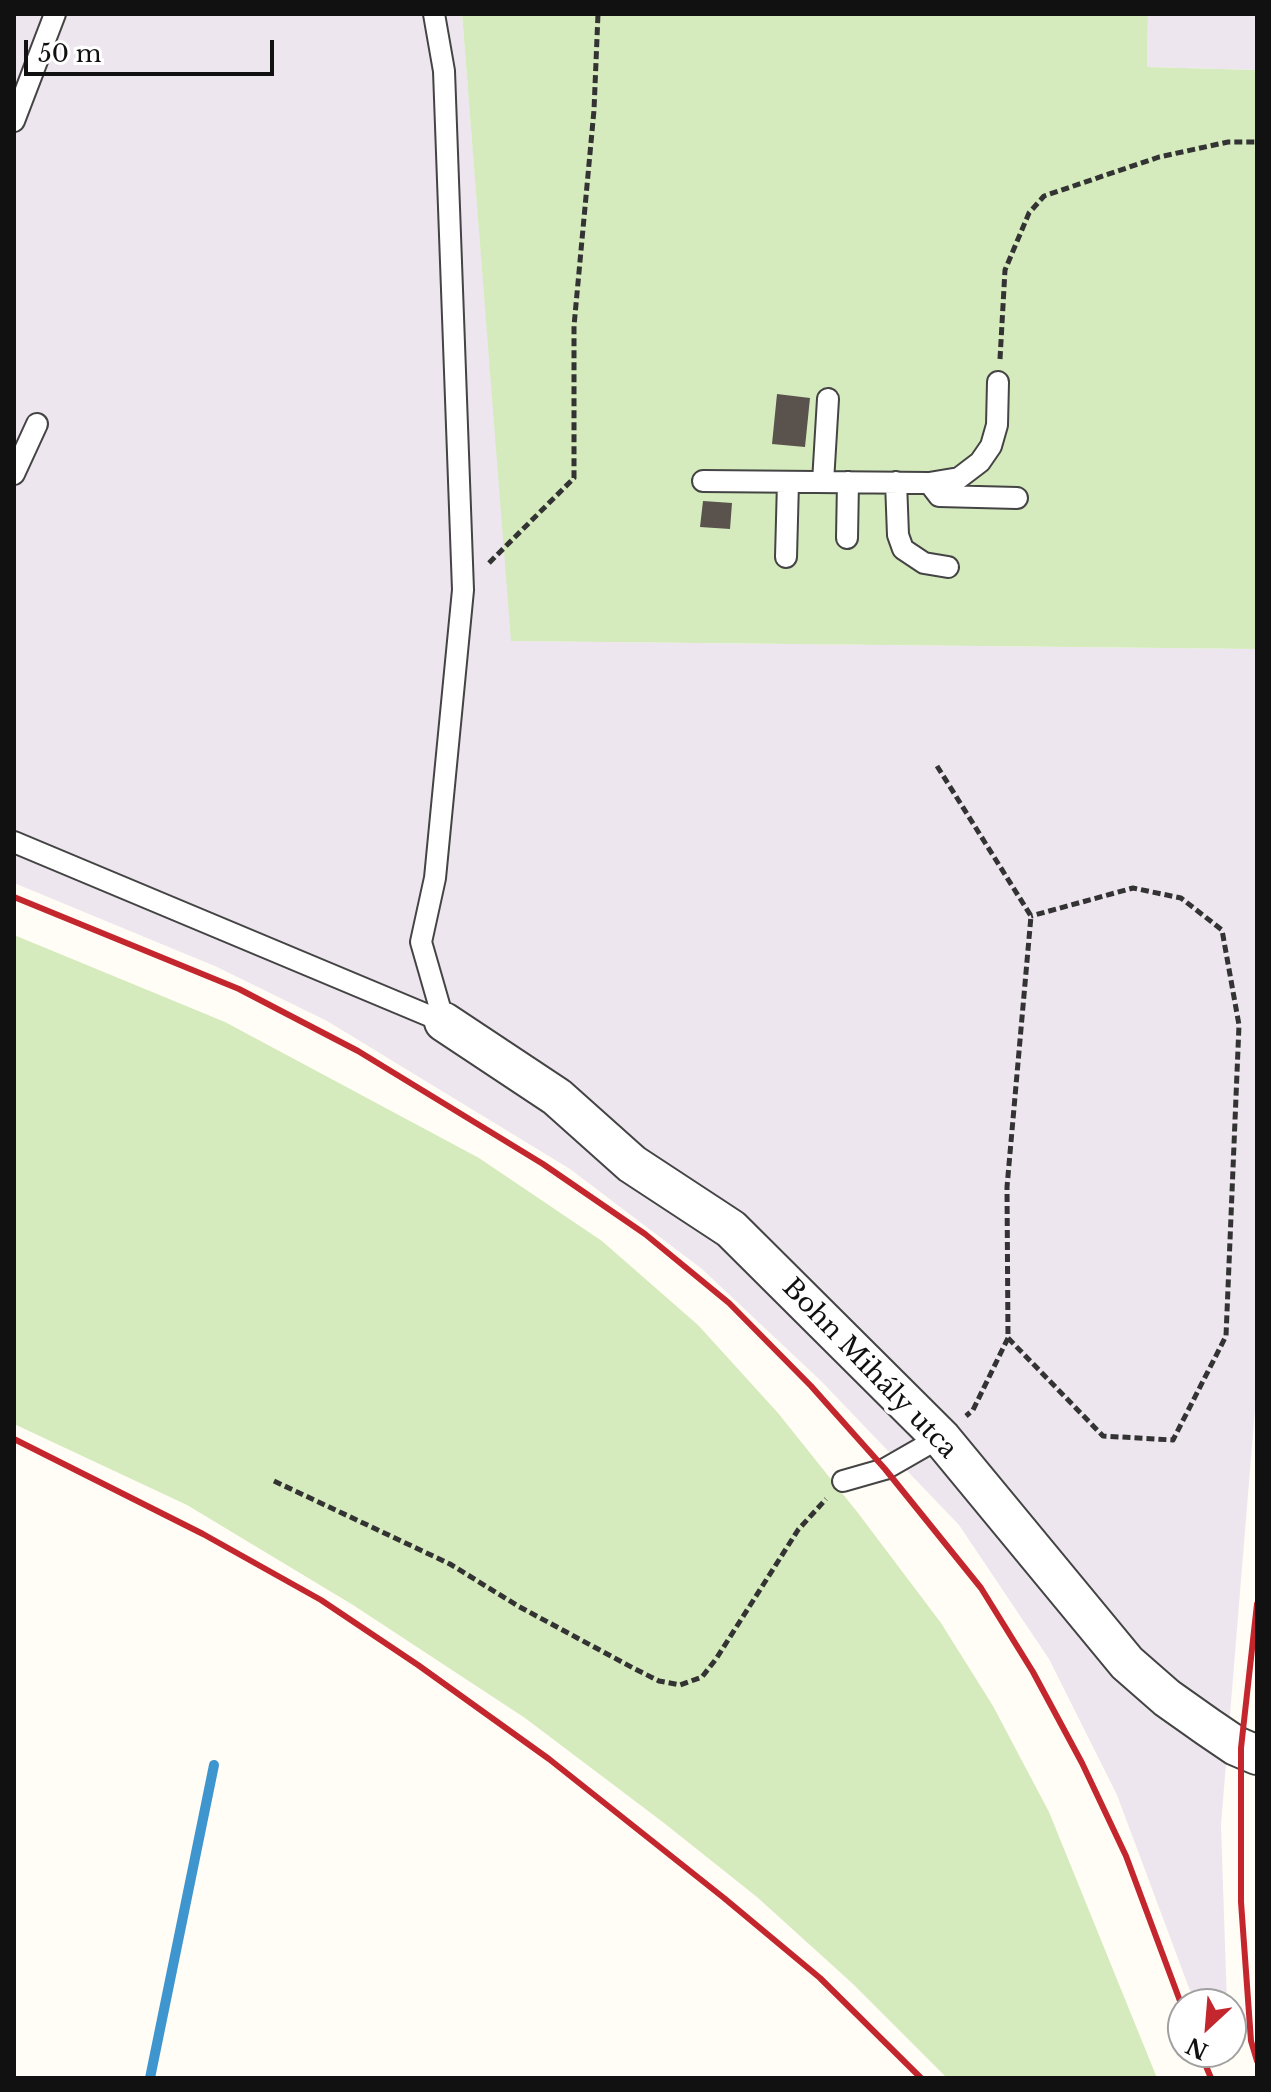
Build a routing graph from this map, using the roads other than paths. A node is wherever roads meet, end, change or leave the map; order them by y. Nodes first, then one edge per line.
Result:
1 (55, 14) edge
2 (434, 14) edge
3 (14, 121) edge
4 (998, 382) road end
5 (828, 399) dead end
6 (37, 424) dead end
7 (14, 474) edge
8 (703, 481) dead end
9 (788, 482) junction
10 (823, 482) junction
11 (848, 482) junction
12 (896, 482) junction
13 (929, 483) junction
14 (1017, 498) dead end
15 (847, 538) dead end
16 (786, 557) dead end
17 (948, 567) dead end
18 (14, 842) edge
19 (444, 1022) junction
20 (940, 1438) junction
21 (843, 1481) road end
22 (1257, 1755) edge

1 - 3 lane
2 - 19 lane
4 - 13 lane
5 - 10 lane
6 - 7 lane
8 - 9 lane
9 - 10 lane
9 - 16 lane
10 - 11 lane
11 - 12 lane
11 - 15 lane
12 - 13 lane
12 - 17 lane
13 - 14 lane
18 - 19 lane
19 - 20 street, Bohn Mihály utca
20 - 21 lane
20 - 22 street, Bohn Mihály utca

